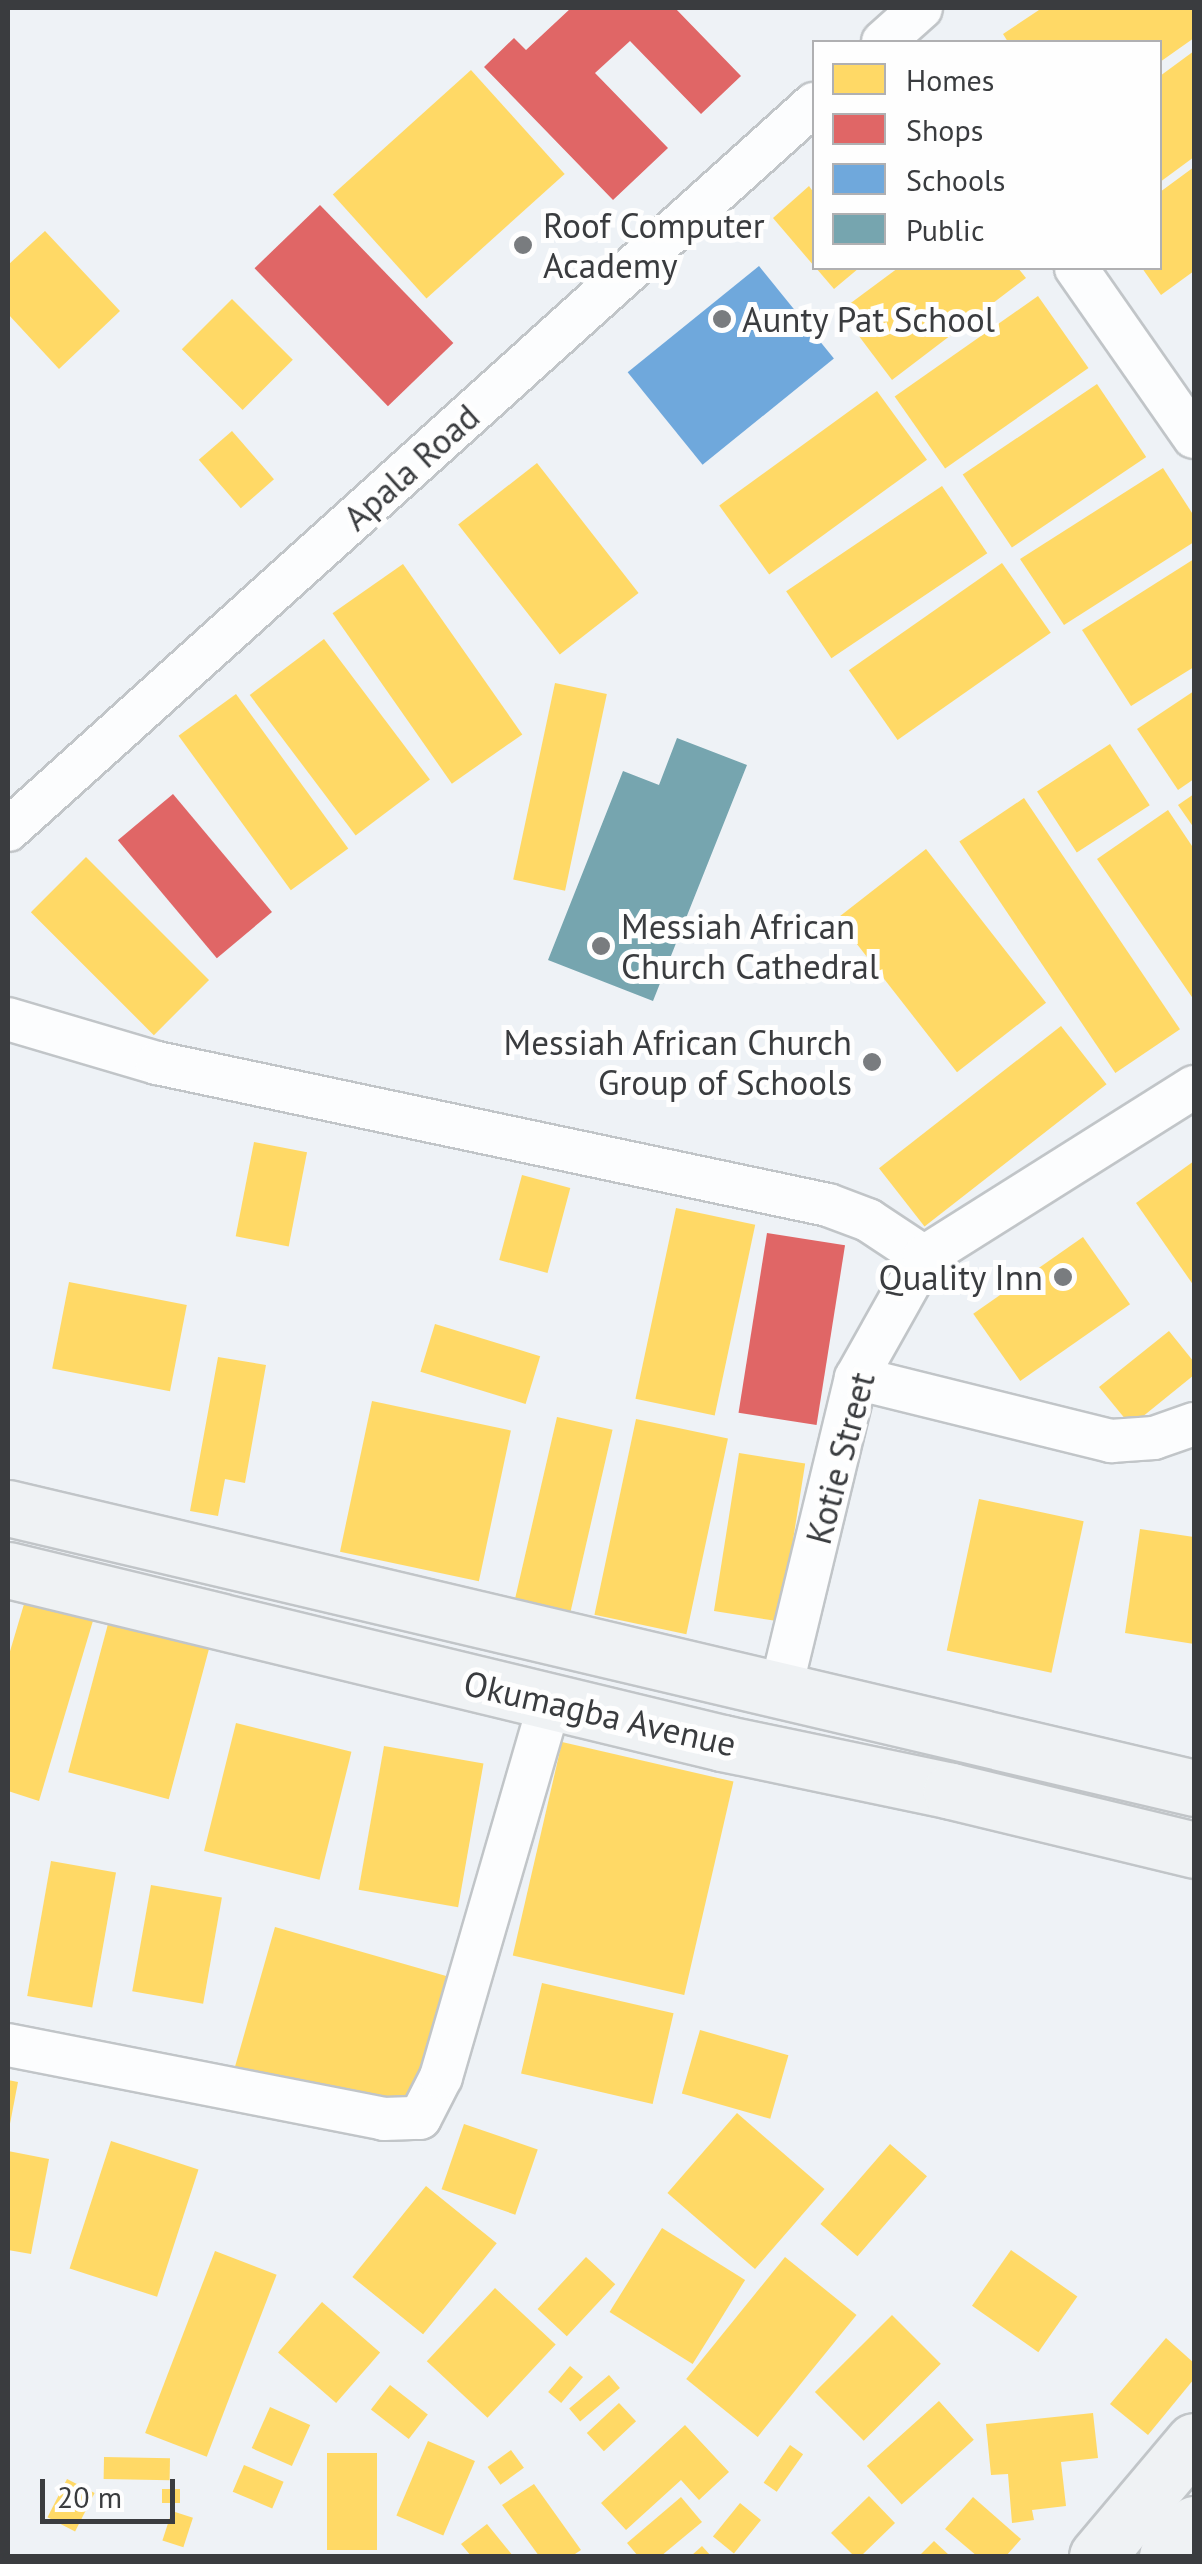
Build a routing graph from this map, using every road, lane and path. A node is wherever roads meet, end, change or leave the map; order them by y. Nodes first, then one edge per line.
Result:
1 (812, 106) edge
2 (1077, 270) edge
3 (1194, 437) edge
4 (8, 830) edge
5 (8, 1019) edge
6 (1194, 1088) edge
7 (924, 1258) junction
8 (856, 1378) junction
9 (1194, 1424) edge
10 (8, 1508) edge
11 (8, 1570) edge
12 (782, 1688) junction
13 (550, 1702) junction
14 (1194, 1788) edge
15 (1194, 1850) edge
16 (8, 2044) edge
17 (1194, 2440) edge
18 (1194, 2524) edge
19 (1097, 2556) edge
20 (1168, 2556) edge

1 - 4 street, Apala Road
2 - 3 street
5 - 7 street
6 - 7 street, Kotie Street
7 - 8 street, Kotie Street
8 - 9 street
8 - 12 street, Kotie Street
10 - 12 main road, Okumagba Avenue
11 - 13 main road, Okumagba Avenue
12 - 14 main road, Okumagba Avenue
13 - 15 main road, Okumagba Avenue
13 - 16 street
17 - 19 main road
18 - 20 main road

